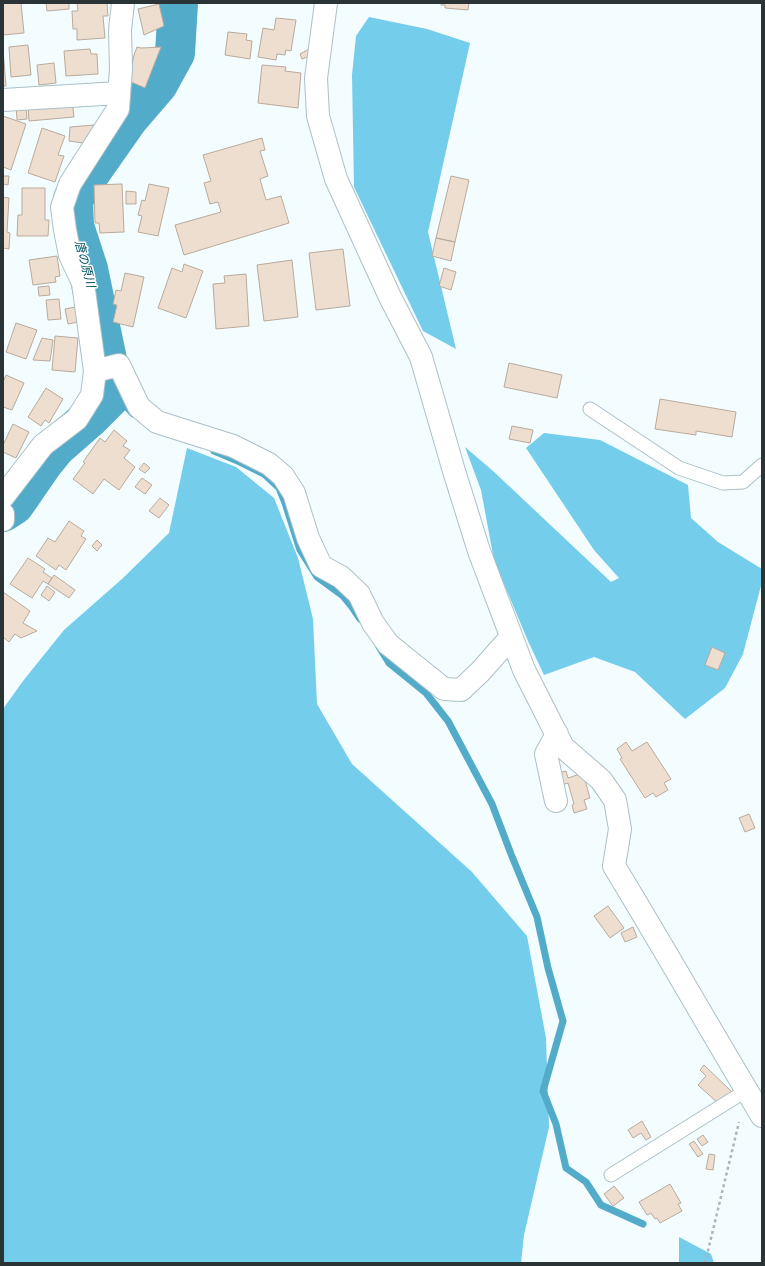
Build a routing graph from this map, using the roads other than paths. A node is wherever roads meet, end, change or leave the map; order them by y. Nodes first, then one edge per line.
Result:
1 (123, 3) edge
2 (326, 3) edge
3 (119, 93) junction
4 (3, 100) edge
5 (95, 371) junction
6 (590, 408) dead end
7 (762, 465) edge
8 (3, 497) edge
9 (3, 514) edge
10 (3, 520) edge
11 (511, 637) junction
12 (557, 734) junction
13 (556, 801) dead end
14 (746, 1090) junction
15 (762, 1116) edge
16 (611, 1175) dead end

1 - 3 street
2 - 11 street
3 - 4 street
3 - 5 street
5 - 8 street
5 - 11 street
6 - 7 lane
9 - 10 street
11 - 12 street
12 - 13 street
12 - 14 street
14 - 15 street
14 - 16 lane

